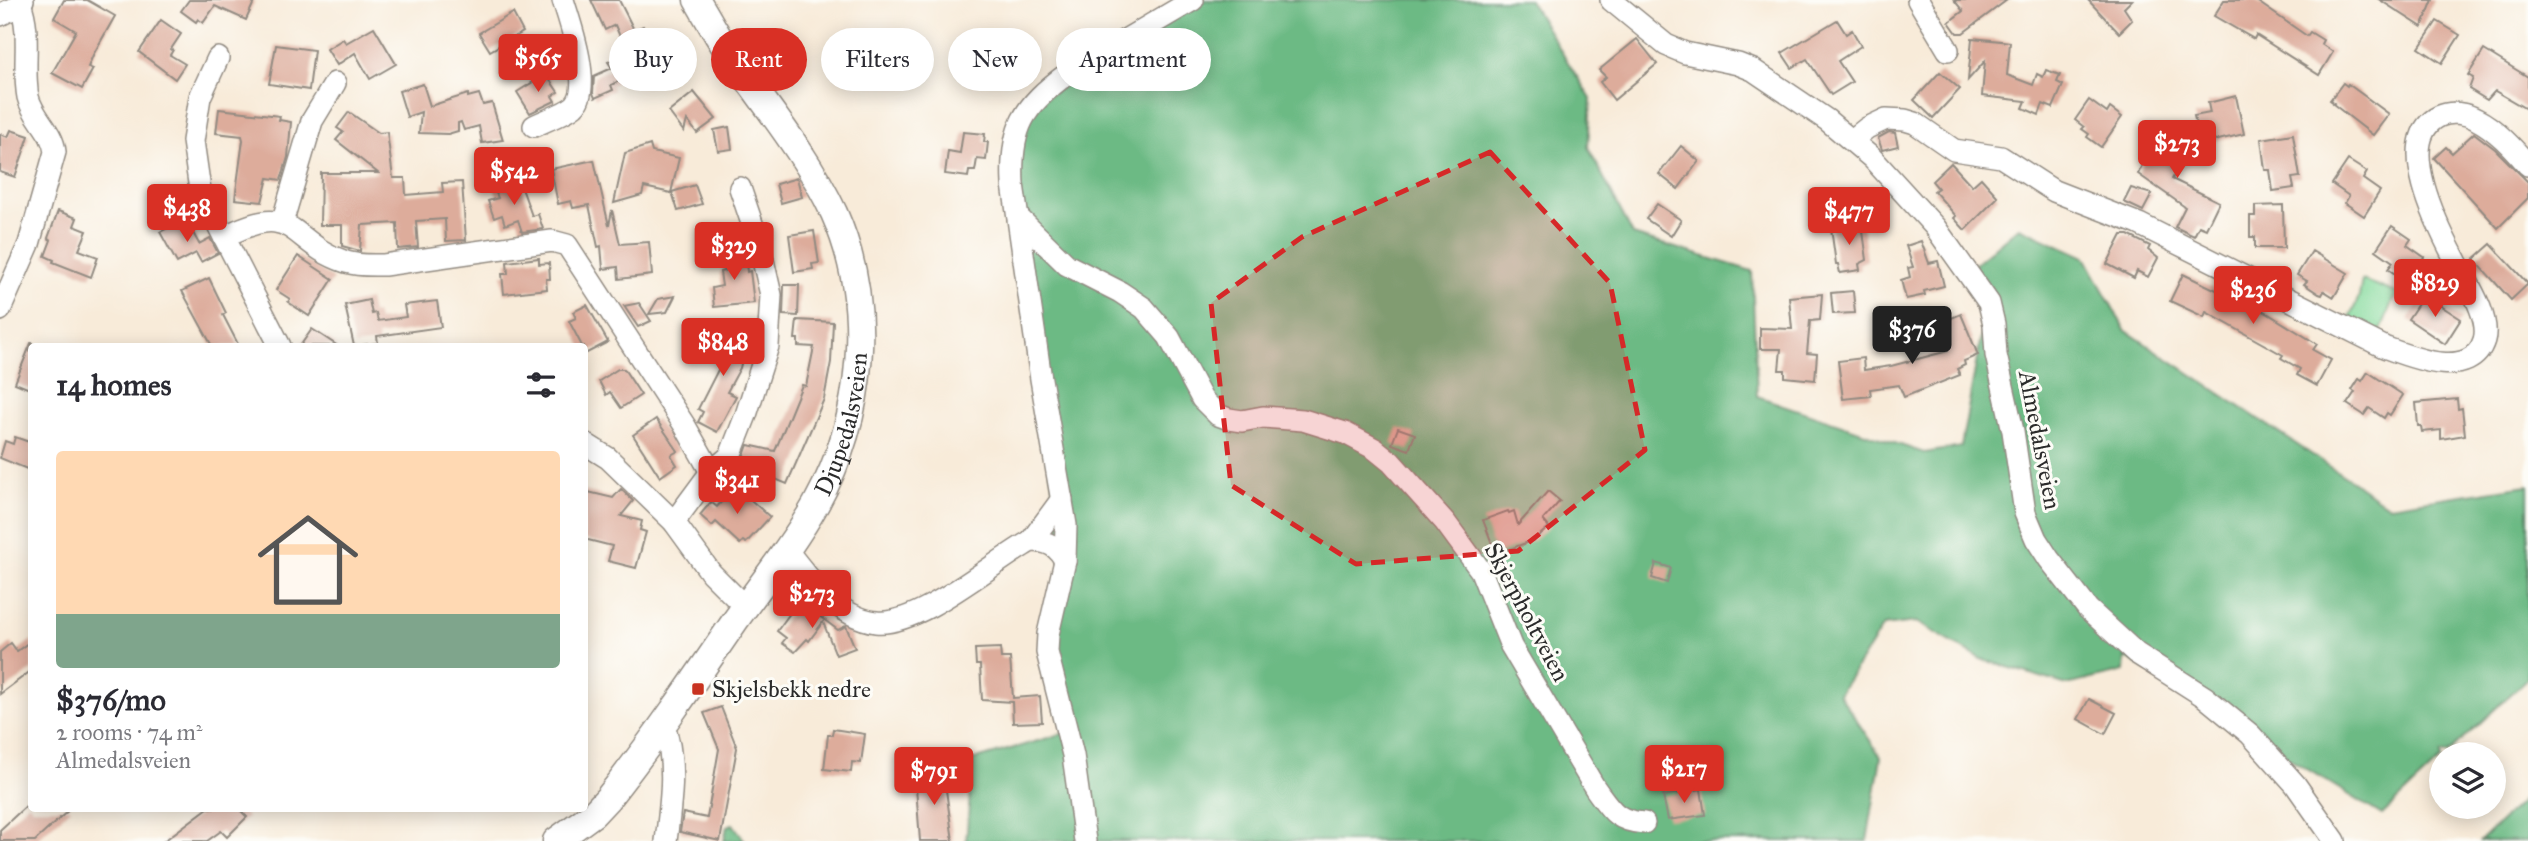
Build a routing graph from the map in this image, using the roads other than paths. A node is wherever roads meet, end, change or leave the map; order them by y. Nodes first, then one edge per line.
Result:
1 (563, 0) edge
2 (697, 0) edge
3 (1193, 0) edge
4 (1611, 0) edge
5 (1918, 0) edge
6 (22, 2) edge
7 (0, 15) edge
8 (1948, 50) dead end
9 (218, 58) dead end
10 (335, 83) dead end
11 (534, 126) dead end
12 (1852, 140) junction
13 (2528, 165) edge
14 (740, 188) dead end
15 (1018, 217) junction
16 (282, 223) junction
17 (224, 237) junction
18 (0, 310) edge
19 (278, 343) edge
20 (588, 446) edge
21 (711, 472) junction
22 (1062, 499) junction
23 (674, 522) junction
24 (1031, 541) junction
25 (786, 549) junction
26 (1065, 561) junction
27 (745, 607) junction
28 (663, 722) junction
29 (1644, 823) dead end
30 (556, 841) edge
31 (666, 841) edge
32 (1085, 841) edge
33 (2335, 841) edge

1 - 11 street
2 - 25 street, Djupedalsveien
3 - 15 street
4 - 12 street, Almedalsveien
5 - 8 street
6 - 7 street
6 - 18 street
9 - 17 street
10 - 16 street
12 - 13 street
12 - 33 street, Almedalsveien
14 - 21 street
15 - 22 street
15 - 29 street, Skjerpholtveien
16 - 17 street
16 - 21 street
17 - 19 street
20 - 23 street
21 - 23 street
22 - 24 street
22 - 26 street
23 - 27 street
24 - 25 street
24 - 26 street
25 - 27 street, Djupedalsveien
26 - 32 street
27 - 28 street, Djupedalsveien
28 - 30 street, Djupedalsveien
28 - 31 street

